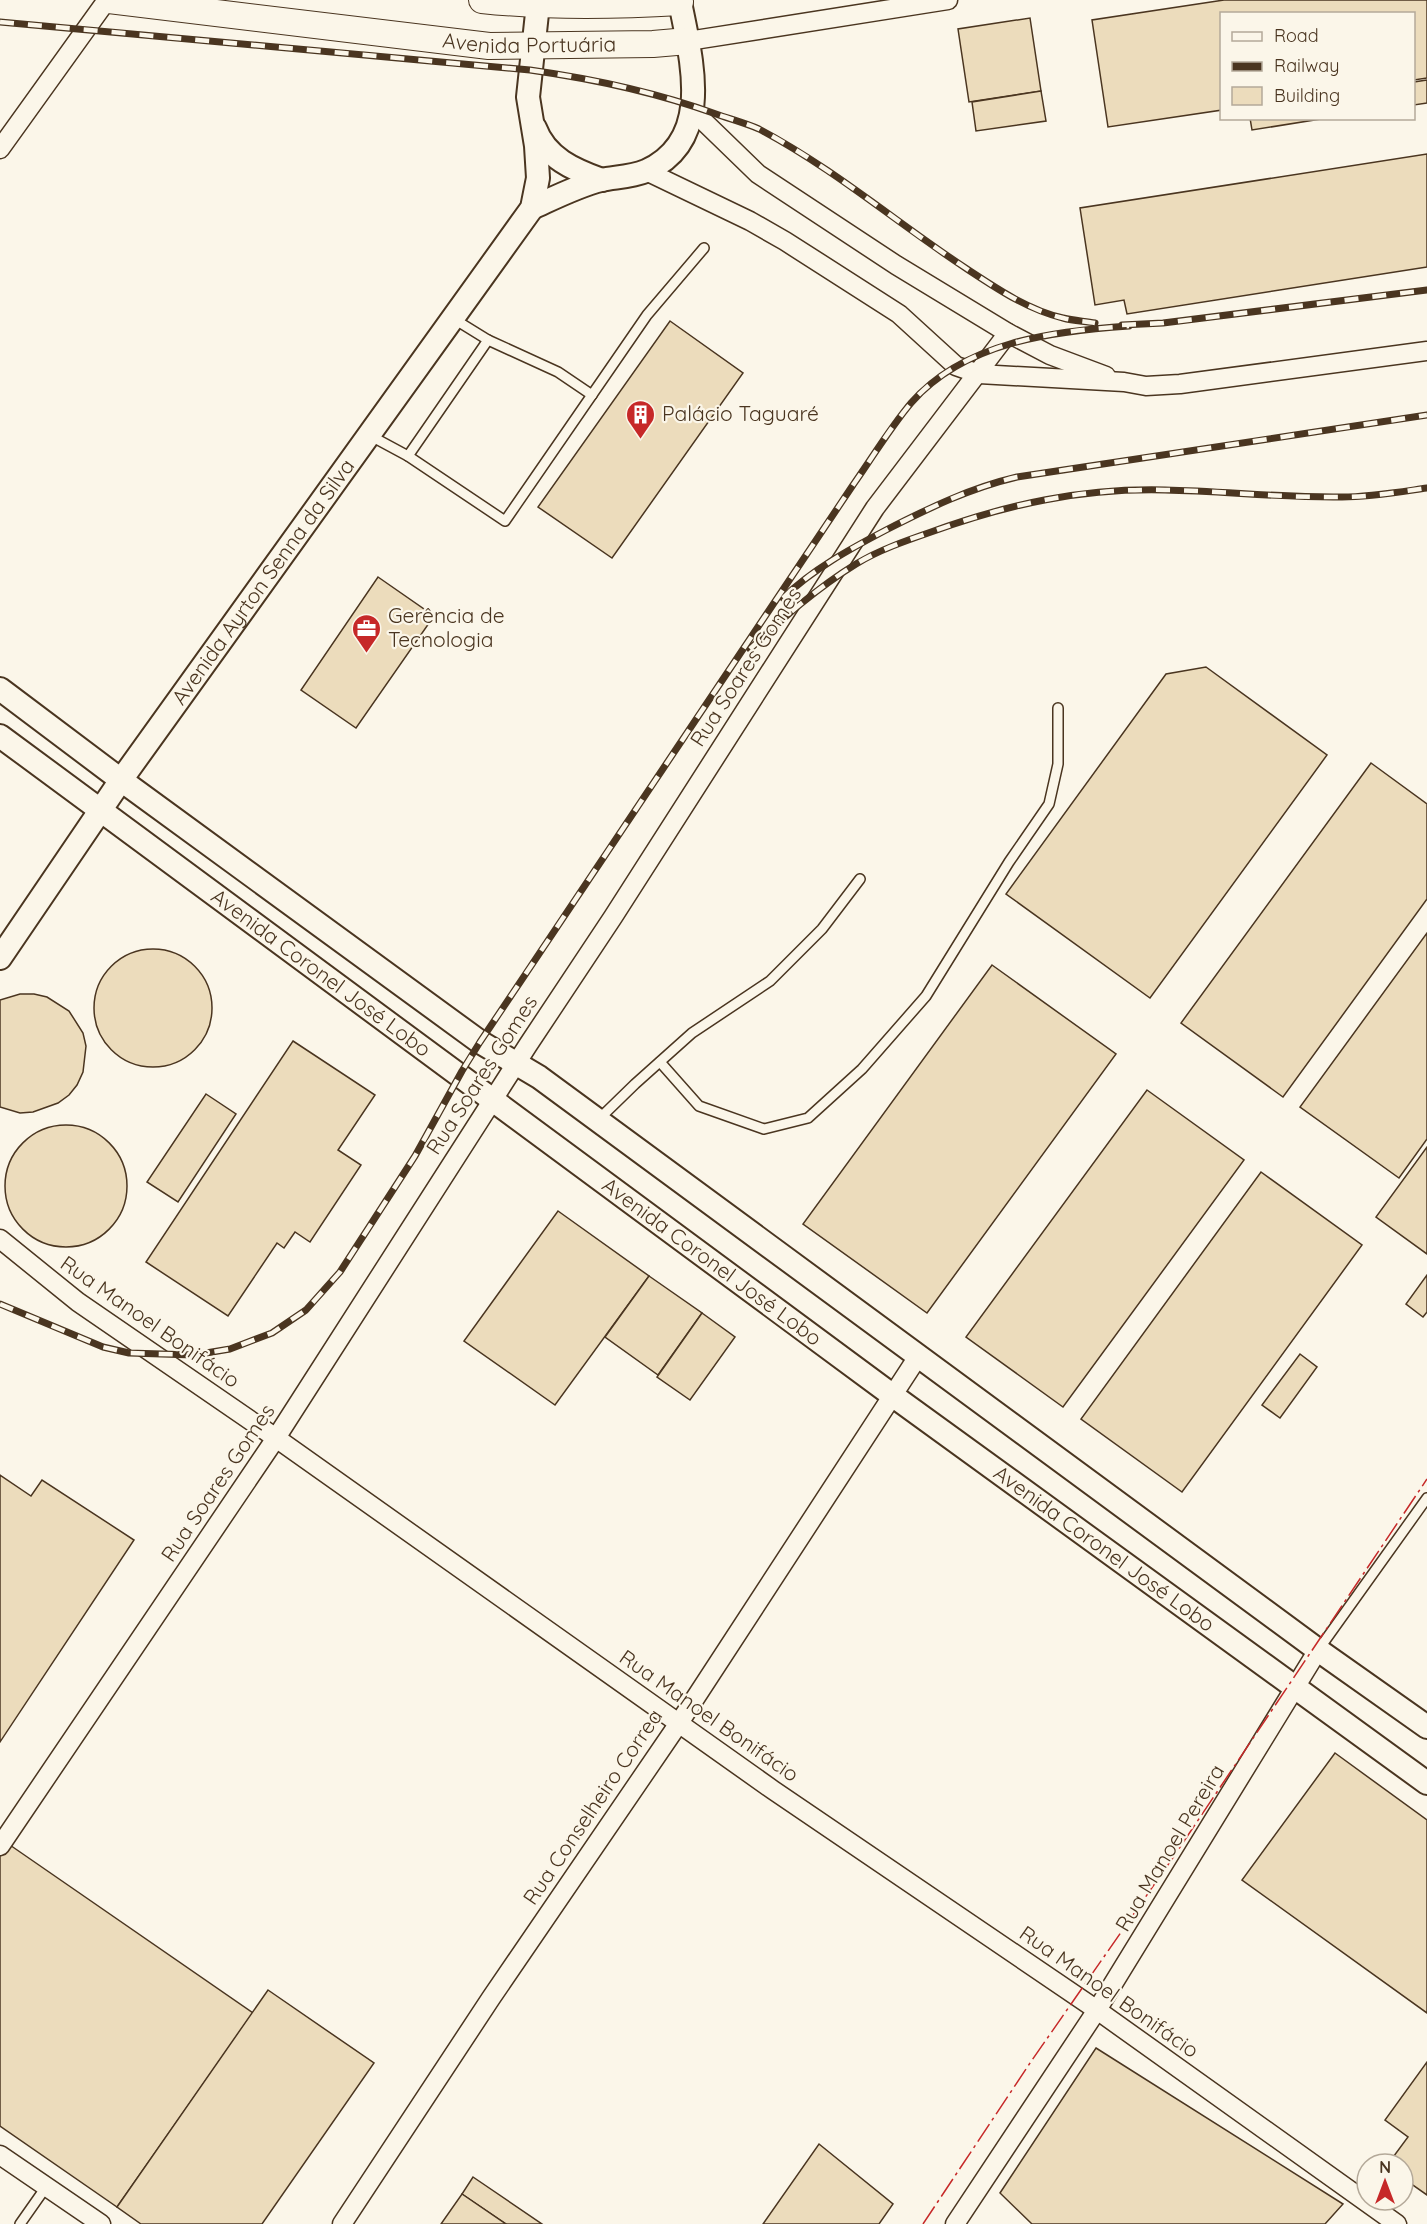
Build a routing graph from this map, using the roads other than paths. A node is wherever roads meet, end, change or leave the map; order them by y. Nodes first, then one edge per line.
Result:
1 (108, 0) edge
2 (482, 0) edge
3 (948, 0) edge
4 (683, 1) edge
5 (925, 2) edge
6 (615, 3) edge
7 (538, 4) junction
8 (688, 41) junction
9 (533, 45) junction
10 (693, 111) junction
11 (530, 115) junction
12 (0, 149) edge
13 (646, 171) junction
14 (602, 180) junction
15 (532, 208) junction
16 (704, 248) dead end
17 (452, 318) junction
18 (1008, 333) junction
19 (488, 340) junction
20 (1427, 351) edge
21 (979, 374) junction
22 (1124, 382) junction
23 (592, 395) junction
24 (369, 435) junction
25 (408, 456) junction
26 (0, 689) edge
27 (1058, 708) dead end
28 (0, 736) edge
29 (121, 780) junction
30 (100, 810) junction
31 (860, 879) dead end
32 (0, 958) edge
33 (660, 1062) junction
34 (516, 1063) junction
35 (492, 1101) junction
36 (598, 1120) junction
37 (0, 1239) edge
38 (919, 1355) junction
39 (892, 1395) junction
40 (276, 1438) junction
41 (1427, 1498) edge
42 (1318, 1650) junction
43 (1294, 1688) junction
44 (679, 1723) junction
45 (1427, 1727) edge
46 (1427, 1783) edge
47 (0, 1846) edge
48 (1097, 2010) junction
49 (0, 2155) edge
50 (46, 2187) junction
51 (20, 2224) edge
52 (101, 2224) edge
53 (342, 2224) edge
54 (955, 2224) edge
55 (1397, 2224) edge

1 - 9 main road, Avenida Portuária
1 - 12 street
2 - 7 main road, Avenida Portuária
3 - 5 street, Avenida Portuária
4 - 6 main road, Avenida Portuária
4 - 8 street
5 - 8 street, Avenida Portuária
6 - 7 main road, Avenida Portuária
7 - 9 street, Avenida Ayrton Senna da Silva
8 - 9 main road, Avenida Portuária
8 - 10 street
9 - 11 street, Avenida Ayrton Senna da Silva
10 - 13 street
10 - 18 street
11 - 14 street
11 - 15 street, Avenida Ayrton Senna da Silva
13 - 14 street
13 - 21 street
14 - 15 street
15 - 17 street, Avenida Ayrton Senna da Silva
16 - 23 lane
17 - 19 lane
17 - 24 street, Avenida Ayrton Senna da Silva
18 - 21 street, Rua Soares Gomes
18 - 22 street
19 - 23 lane
19 - 25 lane
20 - 22 street
21 - 22 street
21 - 34 street, Rua Soares Gomes
23 - 25 lane
24 - 25 lane
24 - 29 street, Avenida Ayrton Senna da Silva
26 - 29 street, Avenida Coronel José Lobo
27 - 33 lane
28 - 30 street, Avenida Coronel José Lobo
29 - 30 street, Avenida Ayrton Senna da Silva
29 - 34 street, Avenida Coronel José Lobo
30 - 32 street, Avenida Ayrton Senna da Silva
30 - 35 street, Avenida Coronel José Lobo
31 - 33 lane
33 - 36 lane
34 - 35 street, Rua Soares Gomes
34 - 36 street, Avenida Coronel José Lobo
35 - 39 street, Avenida Coronel José Lobo
35 - 40 street, Rua Soares Gomes
36 - 38 street, Avenida Coronel José Lobo
37 - 40 street, Rua Manoel Bonifácio
38 - 39 street, Rua Conselheiro Correa
38 - 42 street, Avenida Coronel José Lobo
39 - 43 street, Avenida Coronel José Lobo
39 - 44 street, Rua Conselheiro Correa
40 - 44 street, Rua Manoel Bonifácio
40 - 47 street, Rua Soares Gomes
41 - 42 lane, Rua Manoel Pereira
42 - 43 street, Rua Manoel Pereira
42 - 45 street, Avenida Coronel José Lobo
43 - 46 street, Avenida Coronel José Lobo
43 - 48 street, Rua Manoel Pereira
44 - 48 street, Rua Manoel Bonifácio
44 - 53 street, Rua Conselheiro Correa
48 - 54 street, Rua Manoel Pereira
48 - 55 street, Rua Manoel Bonifácio
49 - 50 street
50 - 51 lane
50 - 52 street

